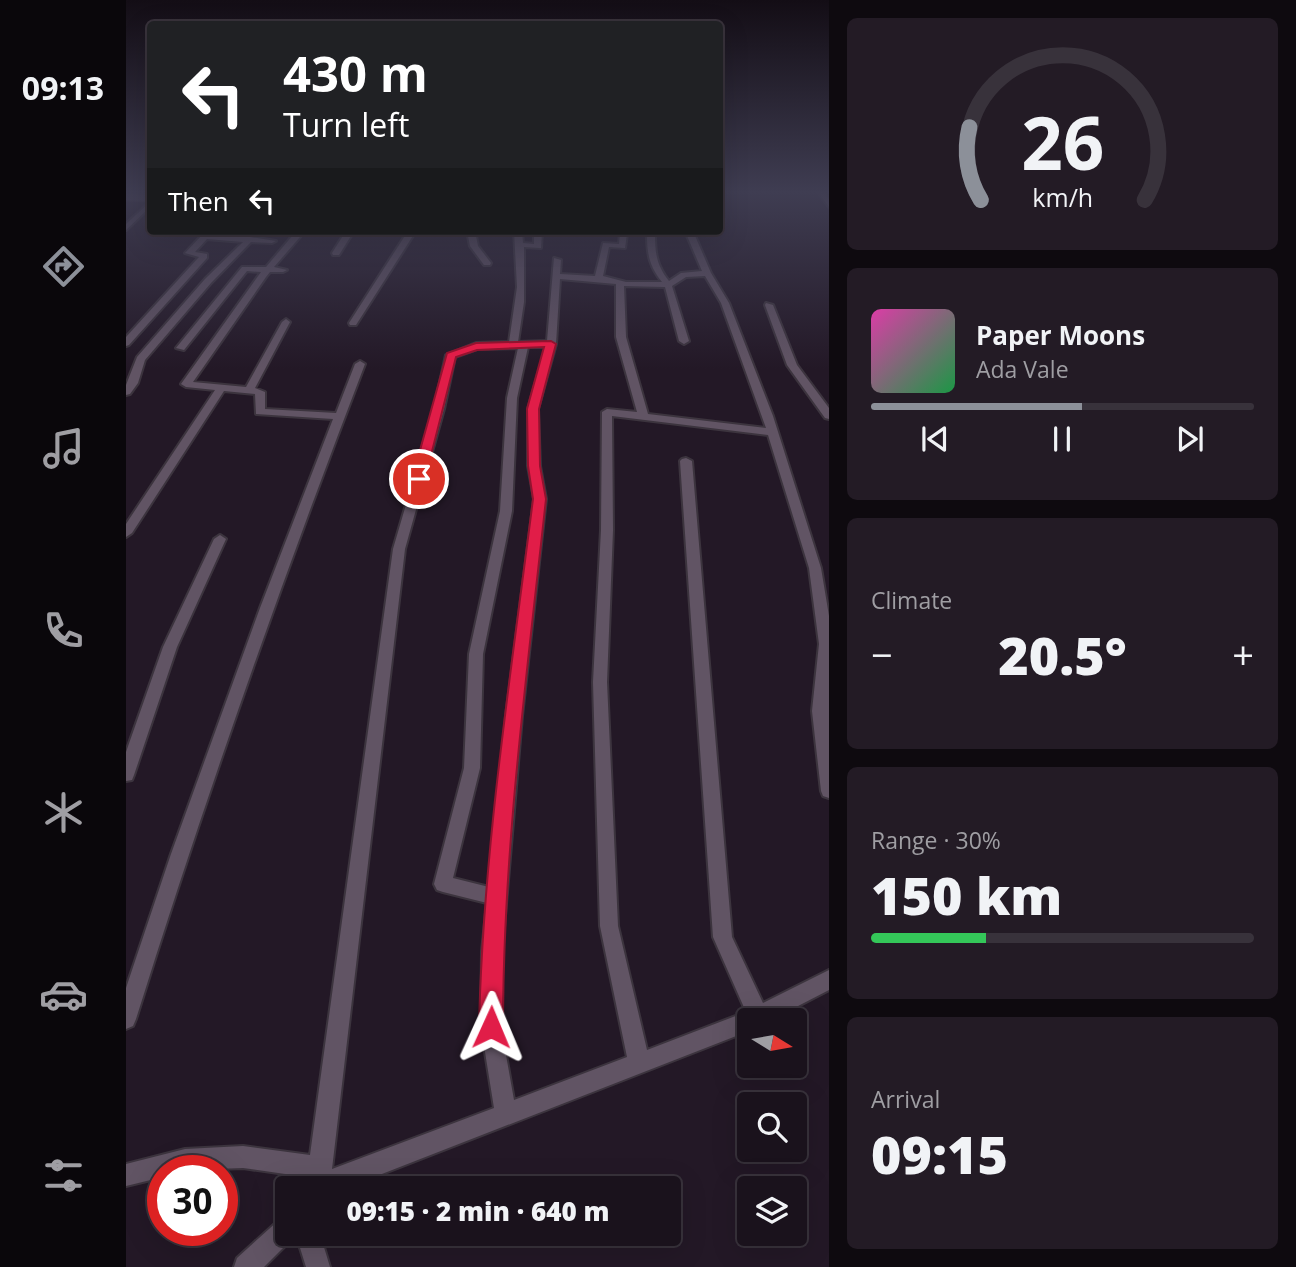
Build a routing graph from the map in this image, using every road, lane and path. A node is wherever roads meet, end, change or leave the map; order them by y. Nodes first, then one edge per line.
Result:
1 (192, 250) edge
2 (239, 250) edge
3 (286, 250) edge
4 (339, 250) edge
5 (400, 250) edge
6 (477, 250) edge
7 (520, 250) edge
8 (605, 250) edge
9 (651, 250) edge
10 (698, 250) edge
11 (337, 253) dead end
12 (557, 260) dead end
13 (487, 263) dead end
14 (270, 270) junction
15 (283, 271) dead end
16 (708, 273) junction
17 (556, 276) junction
18 (598, 279) junction
19 (620, 282) junction
20 (668, 285) junction
21 (769, 305) dead end
22 (286, 322) dead end
23 (354, 323) dead end
24 (684, 341) dead end
25 (126, 343) edge
26 (518, 343) junction
27 (551, 344) junction
28 (181, 348) dead end
29 (360, 364) dead end
30 (222, 387) junction
31 (249, 391) junction
32 (126, 392) edge
33 (339, 416) junction
34 (643, 416) junction
35 (829, 416) edge
36 (773, 432) junction
37 (686, 461) dead end
38 (126, 533) edge
39 (220, 539) dead end
40 (126, 775) edge
41 (829, 791) edge
42 (497, 897) junction
43 (829, 979) edge
44 (749, 1008) edge
45 (774, 1008) edge
46 (126, 1019) edge
47 (737, 1025) edge
48 (639, 1063) junction
49 (506, 1114) junction
50 (126, 1175) edge
51 (309, 1176) edge
52 (327, 1176) edge
53 (344, 1176) edge
54 (275, 1239) edge
55 (312, 1246) edge
56 (246, 1267) edge
57 (318, 1267) edge

1 - 25 street
2 - 32 street
3 - 14 street
4 - 11 street
5 - 23 street
6 - 13 street
7 - 26 street
8 - 18 street
9 - 20 street
10 - 16 street
12 - 17 street
14 - 15 street
14 - 28 street
14 - 30 street
16 - 20 street
16 - 36 street
17 - 18 street
17 - 27 street
18 - 19 street
19 - 20 street
19 - 34 street
20 - 24 street
21 - 35 street
22 - 31 street
26 - 27 street
26 - 42 street
26 - 52 street
27 - 42 street
29 - 33 street
30 - 31 street
30 - 38 street
31 - 33 street
33 - 46 street
34 - 36 street
34 - 48 street
36 - 41 street
37 - 44 street
39 - 40 street
42 - 49 street
43 - 45 street
47 - 48 street
48 - 49 street
49 - 53 street
50 - 51 street
54 - 56 street
55 - 57 street

